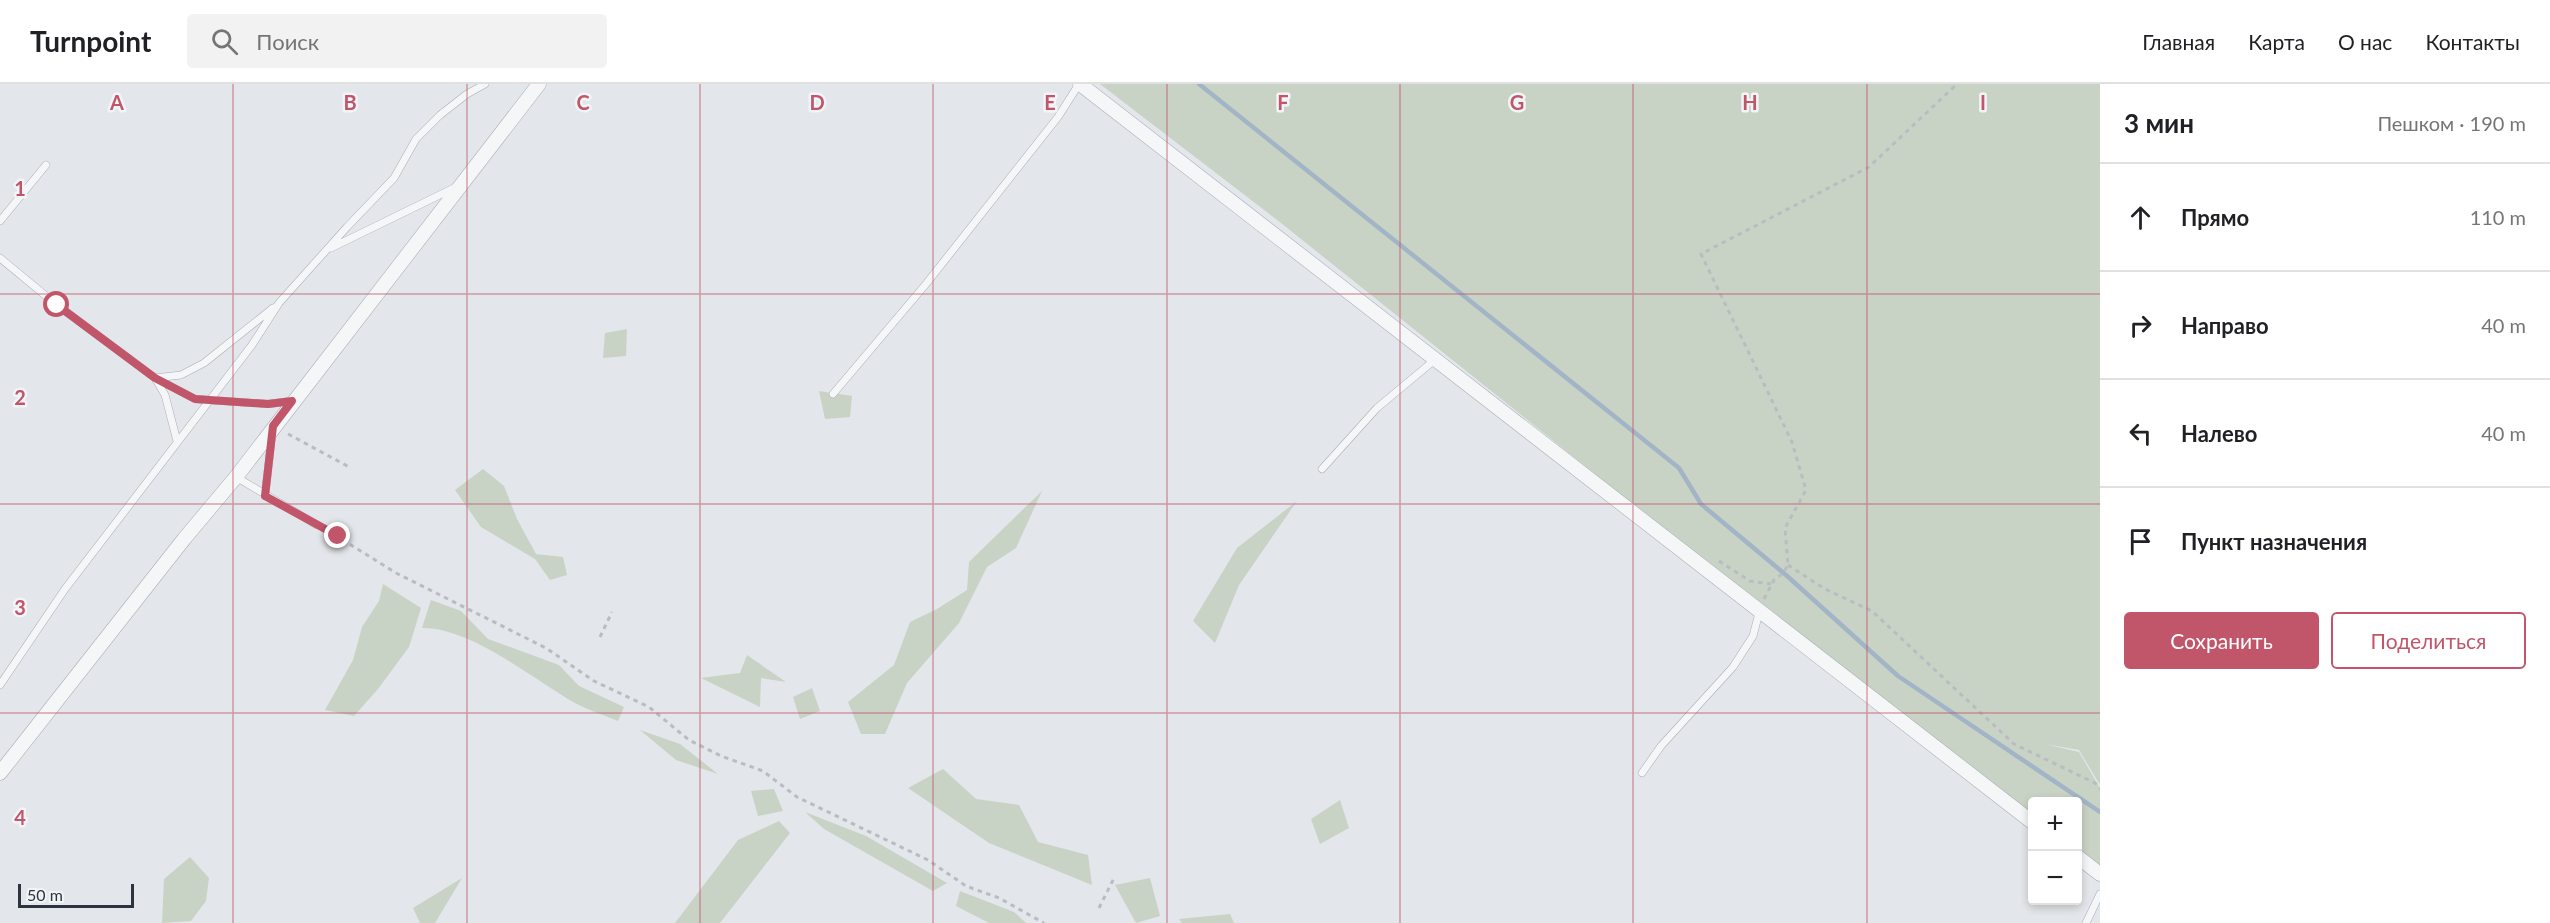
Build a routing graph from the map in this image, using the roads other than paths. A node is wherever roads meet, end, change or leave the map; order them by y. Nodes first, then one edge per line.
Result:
1 (485, 84) edge
2 (539, 84) edge
3 (1080, 84) edge
4 (46, 165) dead end
5 (461, 185) junction
6 (0, 221) edge
7 (328, 250) junction
8 (0, 258) edge
9 (279, 303) junction
10 (1437, 358) junction
11 (155, 378) junction
12 (832, 394) dead end
13 (208, 400) junction
14 (292, 401) junction
15 (273, 426) junction
16 (177, 441) junction
17 (1322, 469) dead end
18 (236, 477) junction
19 (265, 496) junction
20 (317, 525) road end
21 (1759, 613) junction
22 (0, 685) edge
23 (0, 773) edge
24 (1642, 773) dead end
25 (2028, 819) edge
26 (2082, 860) edge
27 (2100, 874) edge
28 (2100, 894) edge
29 (2086, 923) edge

1 - 7 lane
2 - 5 street
3 - 10 street
3 - 12 lane
4 - 6 lane
5 - 7 lane
5 - 14 street
7 - 9 lane
8 - 11 lane
9 - 11 lane
9 - 13 lane
10 - 17 lane
10 - 21 street
11 - 13 lane
11 - 16 lane
13 - 14 lane
13 - 16 lane
14 - 15 street
15 - 18 street
15 - 19 lane
16 - 22 lane
18 - 19 lane
18 - 23 street
19 - 20 lane
21 - 24 lane
21 - 25 street
26 - 27 street
28 - 29 lane

